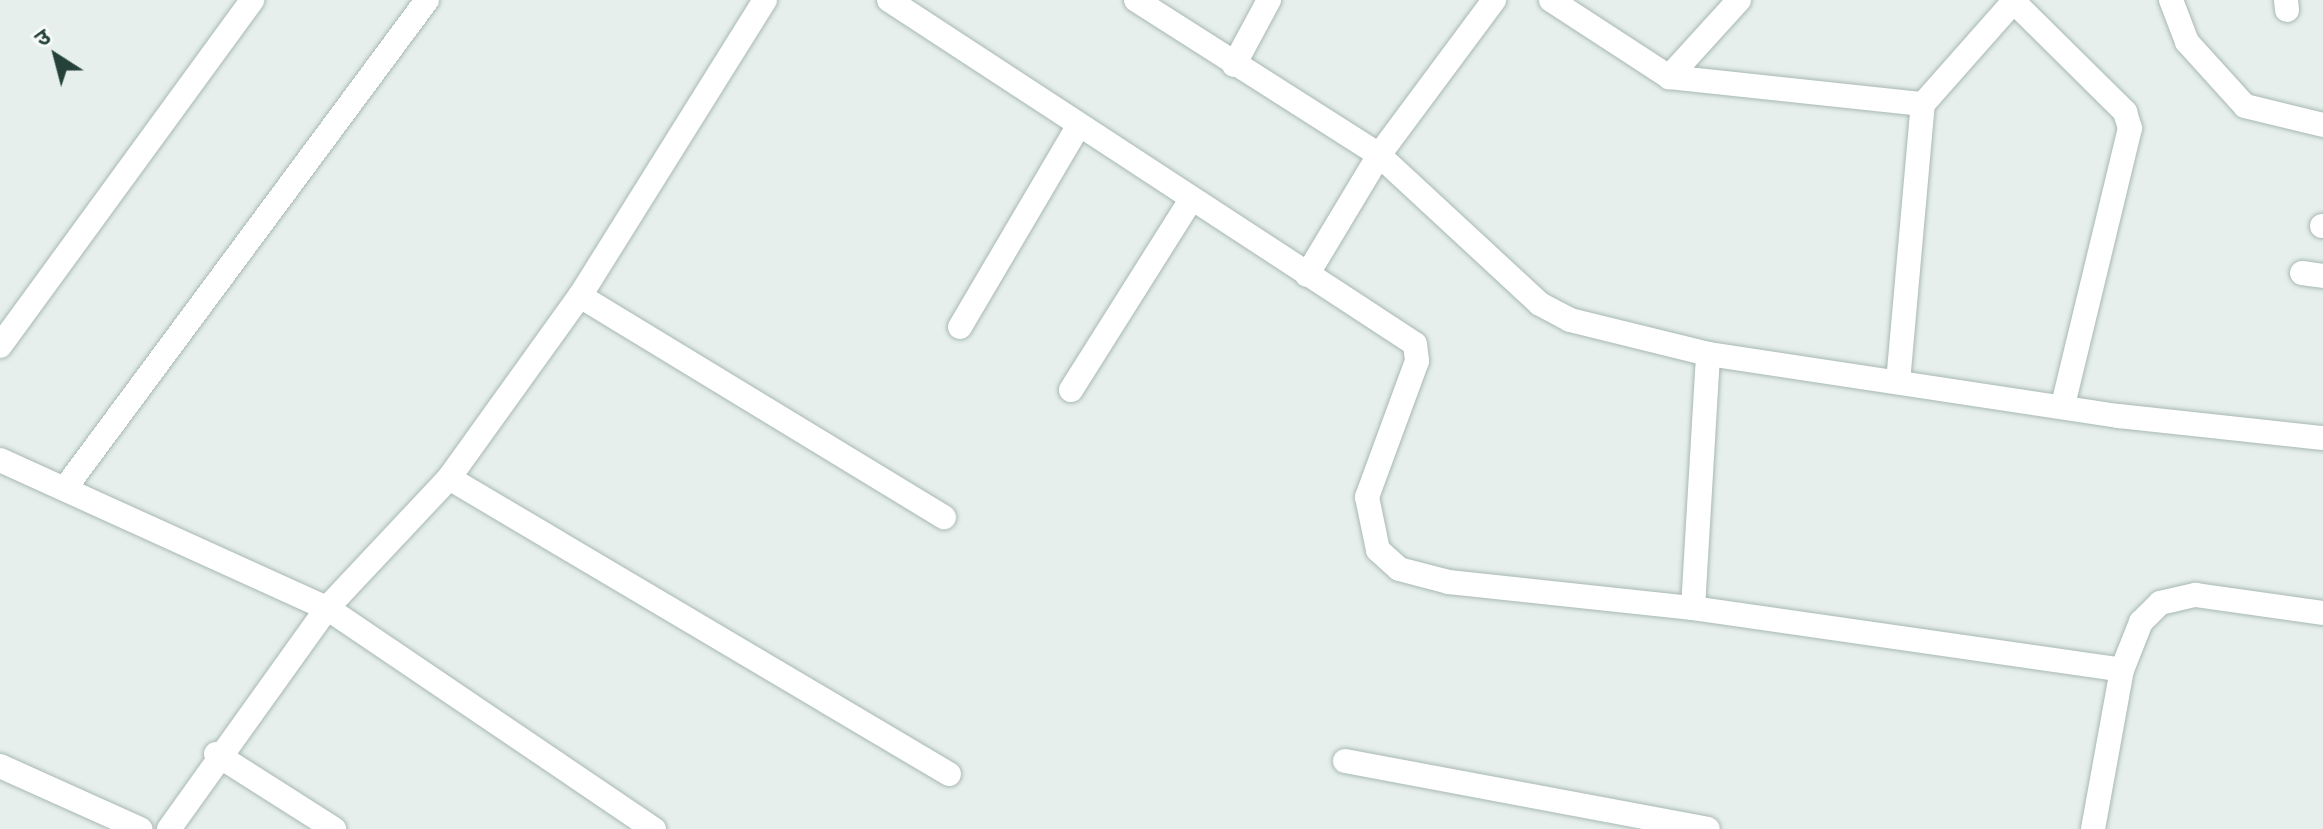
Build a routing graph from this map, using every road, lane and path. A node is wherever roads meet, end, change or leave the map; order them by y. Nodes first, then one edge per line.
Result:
1 (252, 0) edge
2 (427, 0) edge
3 (765, 0) edge
4 (889, 0) edge
5 (1136, 0) edge
6 (1269, 0) edge
7 (1494, 0) edge
8 (1551, 0) edge
9 (1739, 0) edge
10 (2171, 0) edge
11 (2014, 1) edge
12 (1234, 65) junction
13 (1669, 77) junction
14 (1923, 104) junction
15 (2323, 125) edge
16 (1077, 128) junction
17 (1379, 155) junction
18 (1190, 201) junction
19 (1307, 275) junction
20 (580, 296) junction
21 (960, 327) dead end
22 (0, 346) edge
23 (1708, 354) junction
24 (1898, 382) junction
25 (1071, 390) dead end
26 (2063, 406) junction
27 (2323, 438) edge
28 (0, 460) edge
29 (449, 478) junction
30 (66, 487) junction
31 (944, 517) dead end
32 (327, 608) junction
33 (1693, 608) junction
34 (2323, 613) edge
35 (2122, 670) junction
36 (216, 754) junction
37 (1345, 761) dead end
38 (0, 766) edge
39 (949, 774) dead end
40 (140, 829) edge
41 (169, 829) edge
42 (334, 829) edge
43 (654, 829) edge
44 (1708, 829) edge
45 (2093, 829) edge

1 - 22 street
2 - 30 street
3 - 20 street
4 - 16 street
5 - 12 street
6 - 12 street
7 - 17 street
8 - 13 street
9 - 13 street
10 - 15 street
11 - 14 street
11 - 26 street
12 - 17 street
13 - 14 street
14 - 24 street
16 - 18 street
16 - 21 street
17 - 19 street
17 - 23 street
18 - 19 street
18 - 25 street
19 - 33 street
20 - 29 street
20 - 31 street
23 - 24 street
23 - 33 street
24 - 26 street
26 - 27 street
28 - 30 street
29 - 32 street
29 - 39 street
30 - 32 street
32 - 36 street
32 - 43 street
33 - 35 street
34 - 35 street
35 - 45 street
36 - 41 street
36 - 42 street
37 - 44 street
38 - 40 street

